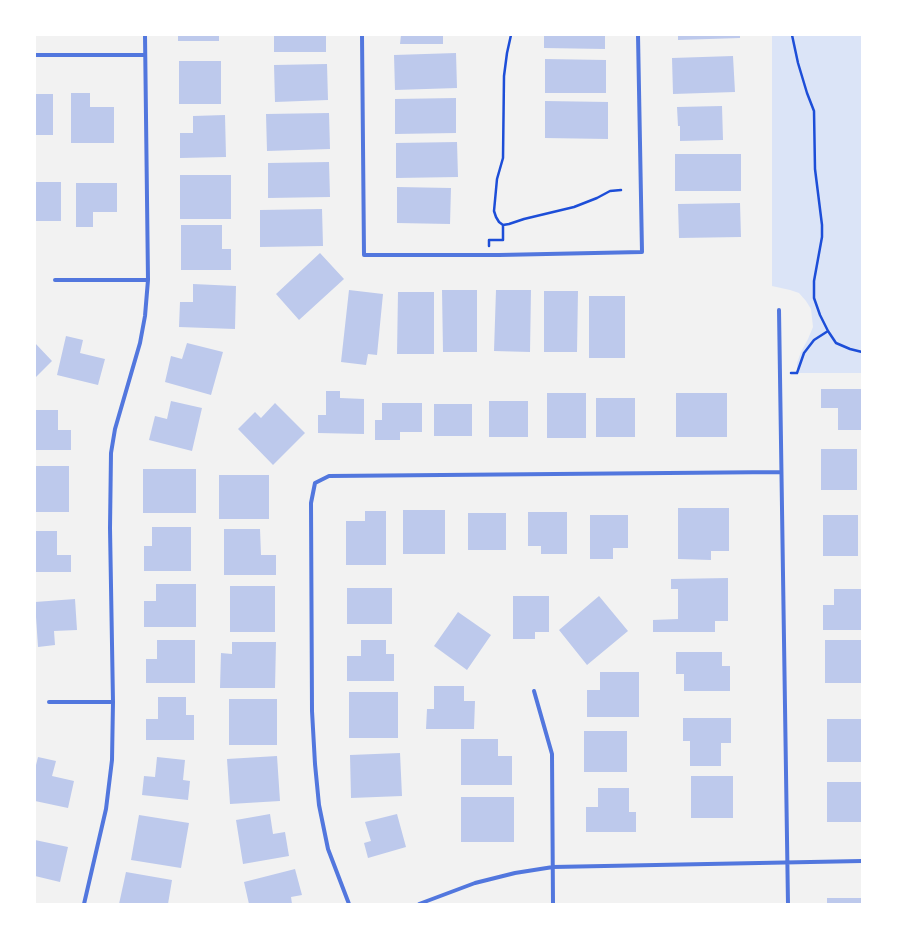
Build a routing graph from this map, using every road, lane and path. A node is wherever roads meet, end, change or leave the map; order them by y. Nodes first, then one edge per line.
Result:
1 (145, 35) edge
2 (362, 35) edge
3 (511, 35) edge
4 (638, 35) edge
5 (792, 35) edge
6 (35, 55) edge
7 (145, 55) junction
8 (621, 190) dead end
9 (503, 225) junction
10 (489, 255) junction
11 (55, 280) dead end
12 (148, 280) junction
13 (779, 310) dead end
14 (828, 331) junction
15 (862, 352) edge
16 (780, 374) junction
17 (781, 472) junction
18 (534, 691) dead end
19 (49, 702) dead end
20 (113, 702) junction
21 (862, 861) edge
22 (787, 863) junction
23 (553, 867) junction
24 (84, 904) edge
25 (349, 904) edge
26 (419, 904) edge
27 (553, 904) edge
28 (788, 904) edge

1 - 7 street
2 - 10 street
3 - 9 path
4 - 10 street
5 - 14 path
6 - 7 street
7 - 12 street
8 - 9 path
9 - 10 path
11 - 12 street
12 - 20 street
13 - 16 street
14 - 15 path
14 - 16 path
16 - 17 street
17 - 22 street
17 - 25 street
18 - 23 street
19 - 20 street
20 - 24 street
21 - 22 street
22 - 23 street
22 - 28 street
23 - 26 street
23 - 27 street

